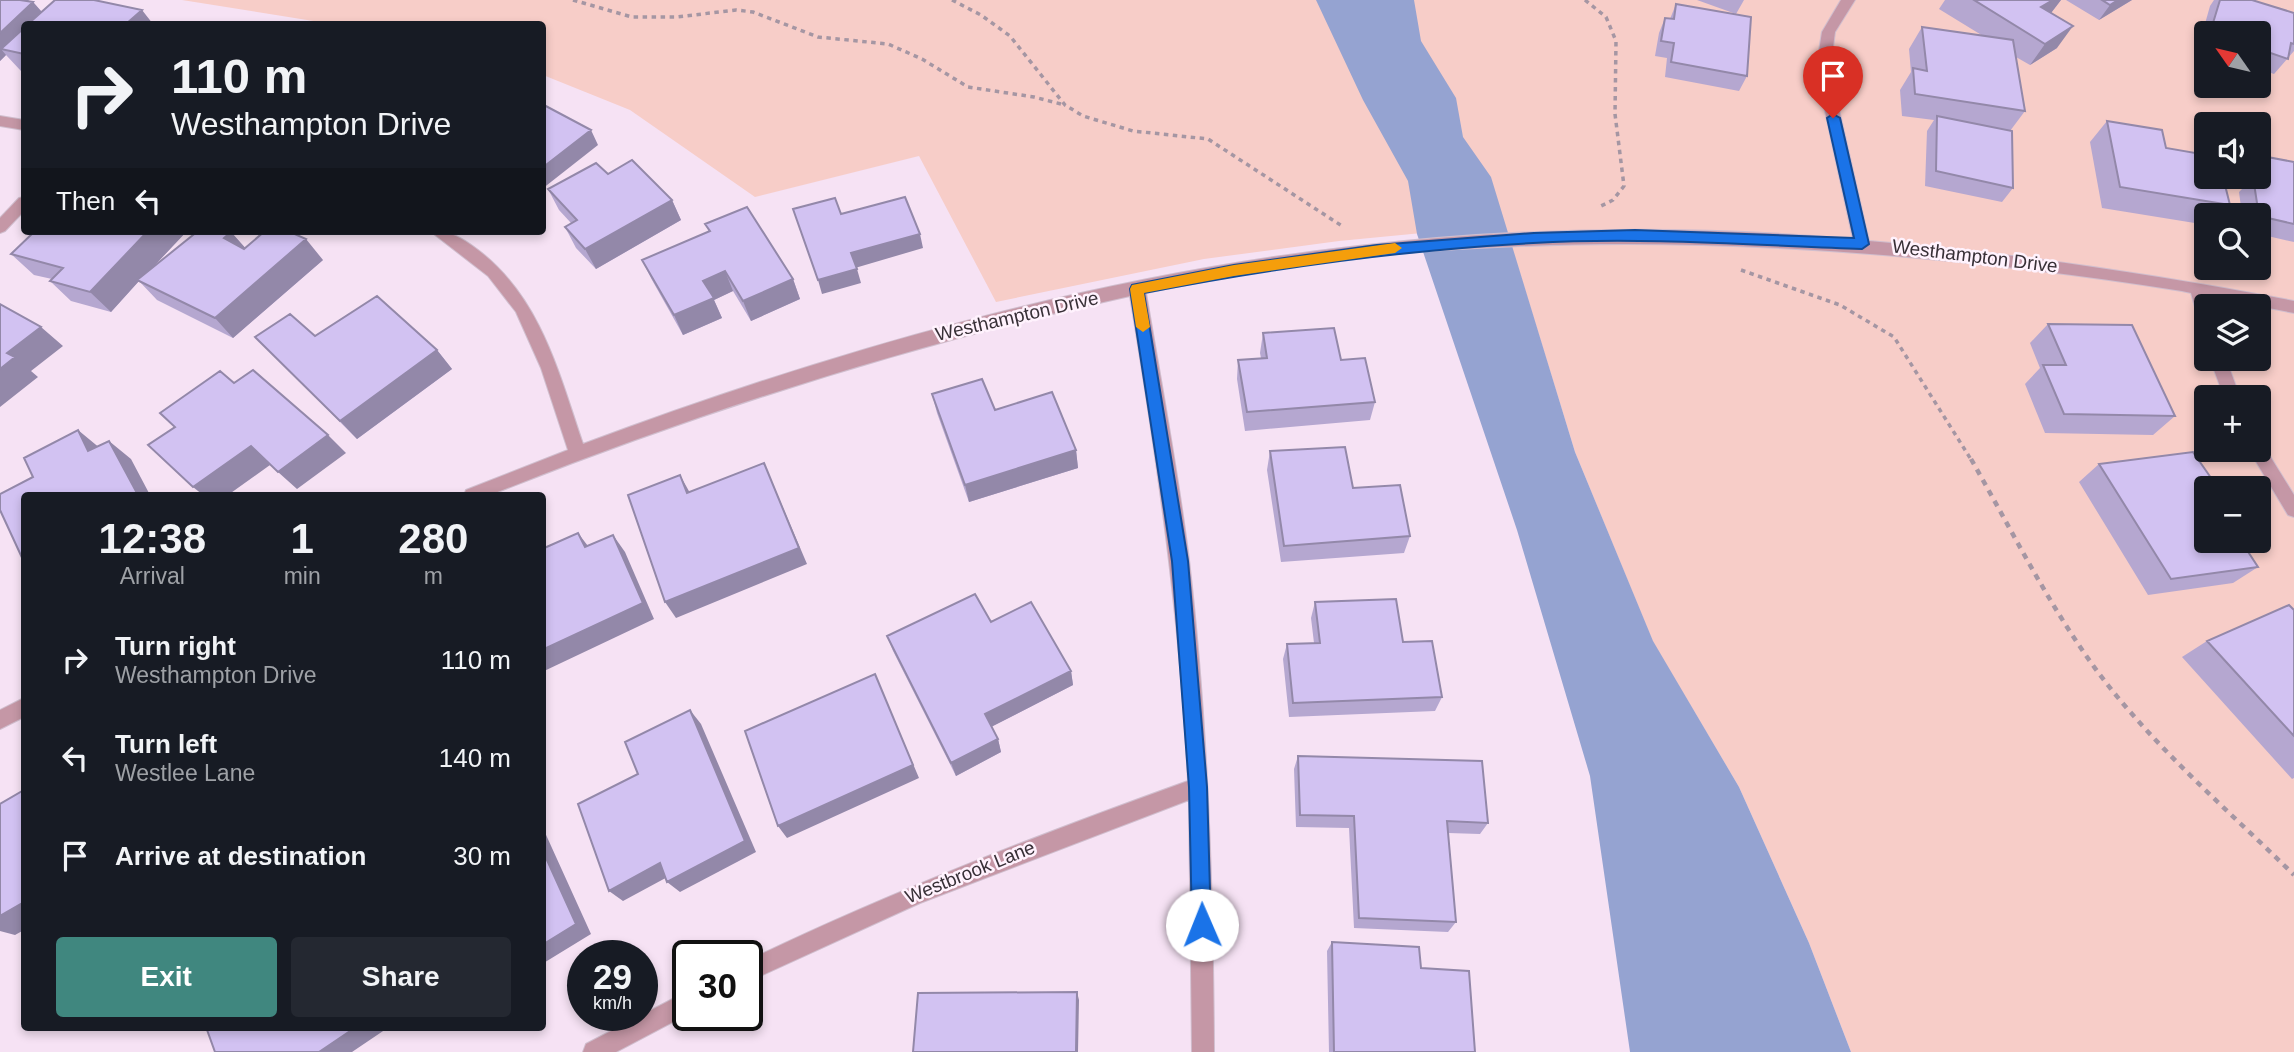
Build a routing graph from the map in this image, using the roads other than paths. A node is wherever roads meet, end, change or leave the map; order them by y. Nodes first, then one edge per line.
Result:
1 (1848, 0) edge
2 (0, 121) edge
3 (21, 124) edge
4 (21, 205) edge
5 (0, 227) edge
6 (444, 235) edge
7 (1862, 244) junction
8 (2197, 288) junction
9 (1137, 289) junction
10 (2199, 294) edge
11 (2294, 307) edge
12 (577, 453) junction
13 (2264, 462) edge
14 (480, 492) edge
15 (2294, 510) edge
16 (21, 709) edge
17 (0, 720) edge
18 (1198, 787) junction
19 (763, 964) edge
20 (672, 1011) edge
21 (594, 1052) edge
22 (1203, 1052) edge

1 - 7 street
2 - 3 street
4 - 5 street
6 - 12 street
7 - 8 street, Westhampton Drive
7 - 9 street, Westhampton Drive
8 - 10 street
8 - 11 street, Westhampton Drive
9 - 12 street, Westhampton Drive
9 - 18 street
12 - 14 street, Westhampton Drive
13 - 15 street
16 - 17 street
18 - 19 street, Westbrook Lane
18 - 22 street
20 - 21 street

